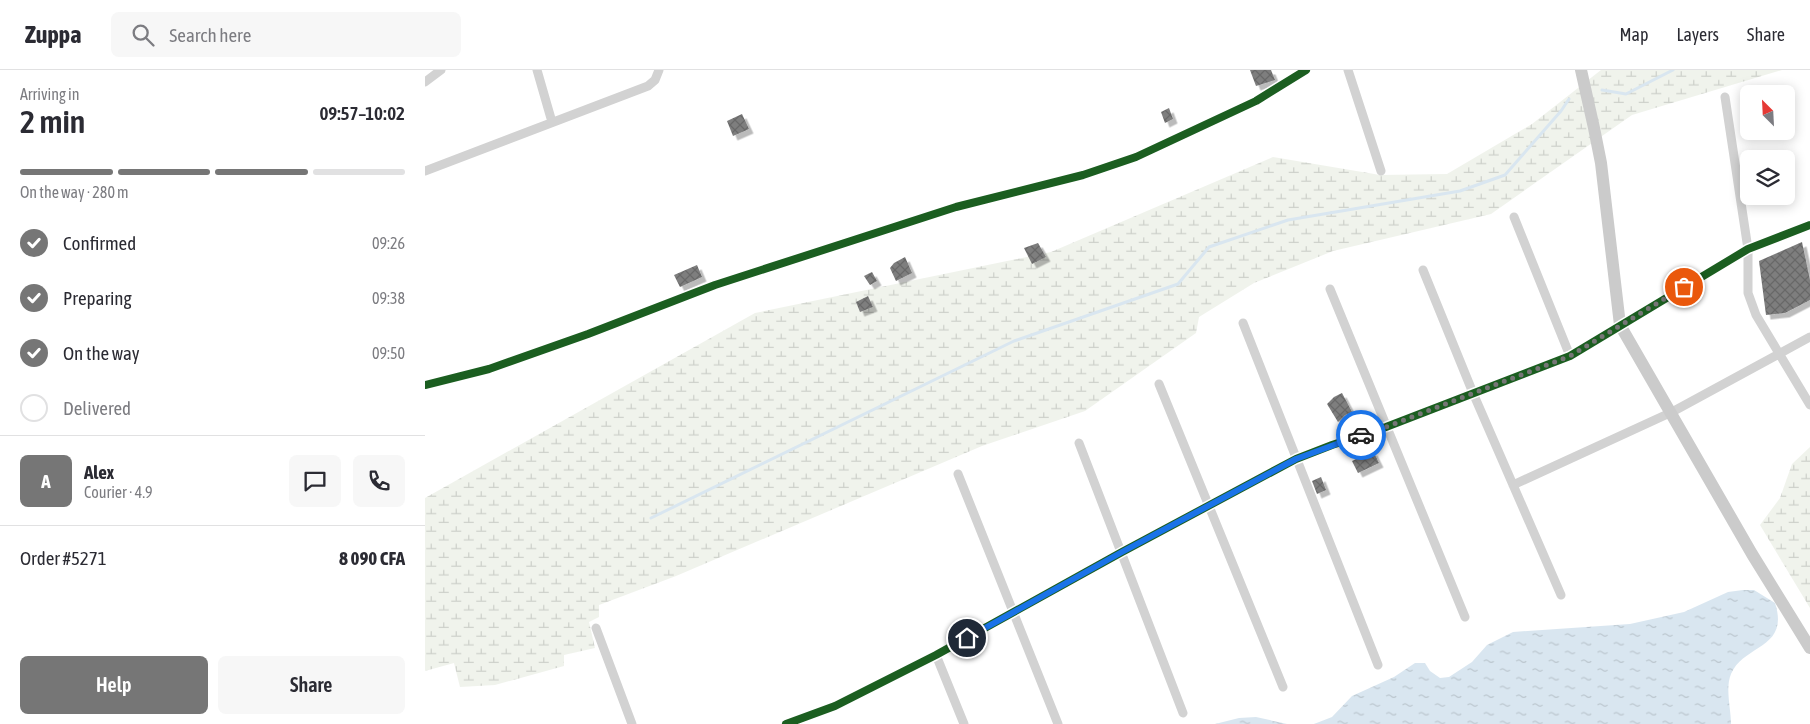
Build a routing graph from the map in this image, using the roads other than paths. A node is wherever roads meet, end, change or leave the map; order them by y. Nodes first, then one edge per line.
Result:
1 (441, 70) edge
2 (537, 70) edge
3 (651, 70) edge
4 (659, 70) edge
5 (1306, 70) edge
6 (1348, 70) edge
7 (1581, 70) edge
8 (655, 80) junction
9 (425, 82) edge
10 (1725, 97) dead end
11 (551, 122) junction
12 (425, 171) edge
13 (1381, 171) dead end
14 (1514, 217) dead end
15 (1810, 225) edge
16 (1748, 249) junction
17 (1423, 270) dead end
18 (1330, 289) dead end
19 (1243, 323) dead end
20 (1621, 325) junction
21 (1810, 337) edge
22 (1779, 353) junction
23 (1570, 356) junction
24 (1159, 384) dead end
25 (425, 385) edge
26 (1473, 393) junction
27 (1810, 404) edge
28 (1671, 412) junction
29 (1386, 427) junction
30 (1079, 442) dead end
31 (1296, 459) junction
32 (958, 474) dead end
33 (1513, 485) junction
34 (1209, 506) junction
35 (1122, 552) junction
36 (1561, 596) dead end
37 (1013, 612) junction
38 (1465, 617) dead end
39 (596, 628) dead end
40 (1810, 648) edge
41 (936, 655) junction
42 (1378, 666) dead end
43 (1283, 687) dead end
44 (1183, 713) dead end
45 (632, 724) edge
46 (786, 724) edge
47 (964, 724) edge
48 (1058, 724) edge

1 - 9 street
2 - 11 street
3 - 8 street
4 - 8 street
5 - 25 street
6 - 13 street
7 - 20 street
8 - 11 street
10 - 16 street
11 - 12 street
14 - 23 street
15 - 16 street
16 - 20 street
16 - 22 street
17 - 26 street
18 - 29 street
19 - 31 street
20 - 23 street
20 - 28 street
21 - 22 street
22 - 27 street
22 - 28 street
23 - 26 street
24 - 34 street
26 - 29 street
26 - 33 street
28 - 33 street
28 - 40 street
29 - 31 street
29 - 38 street
30 - 35 street
31 - 34 street
31 - 42 street
32 - 37 street
33 - 36 street
34 - 35 street
34 - 43 street
35 - 37 street
35 - 44 street
37 - 41 street
37 - 48 street
39 - 45 street
41 - 46 street
41 - 47 street

